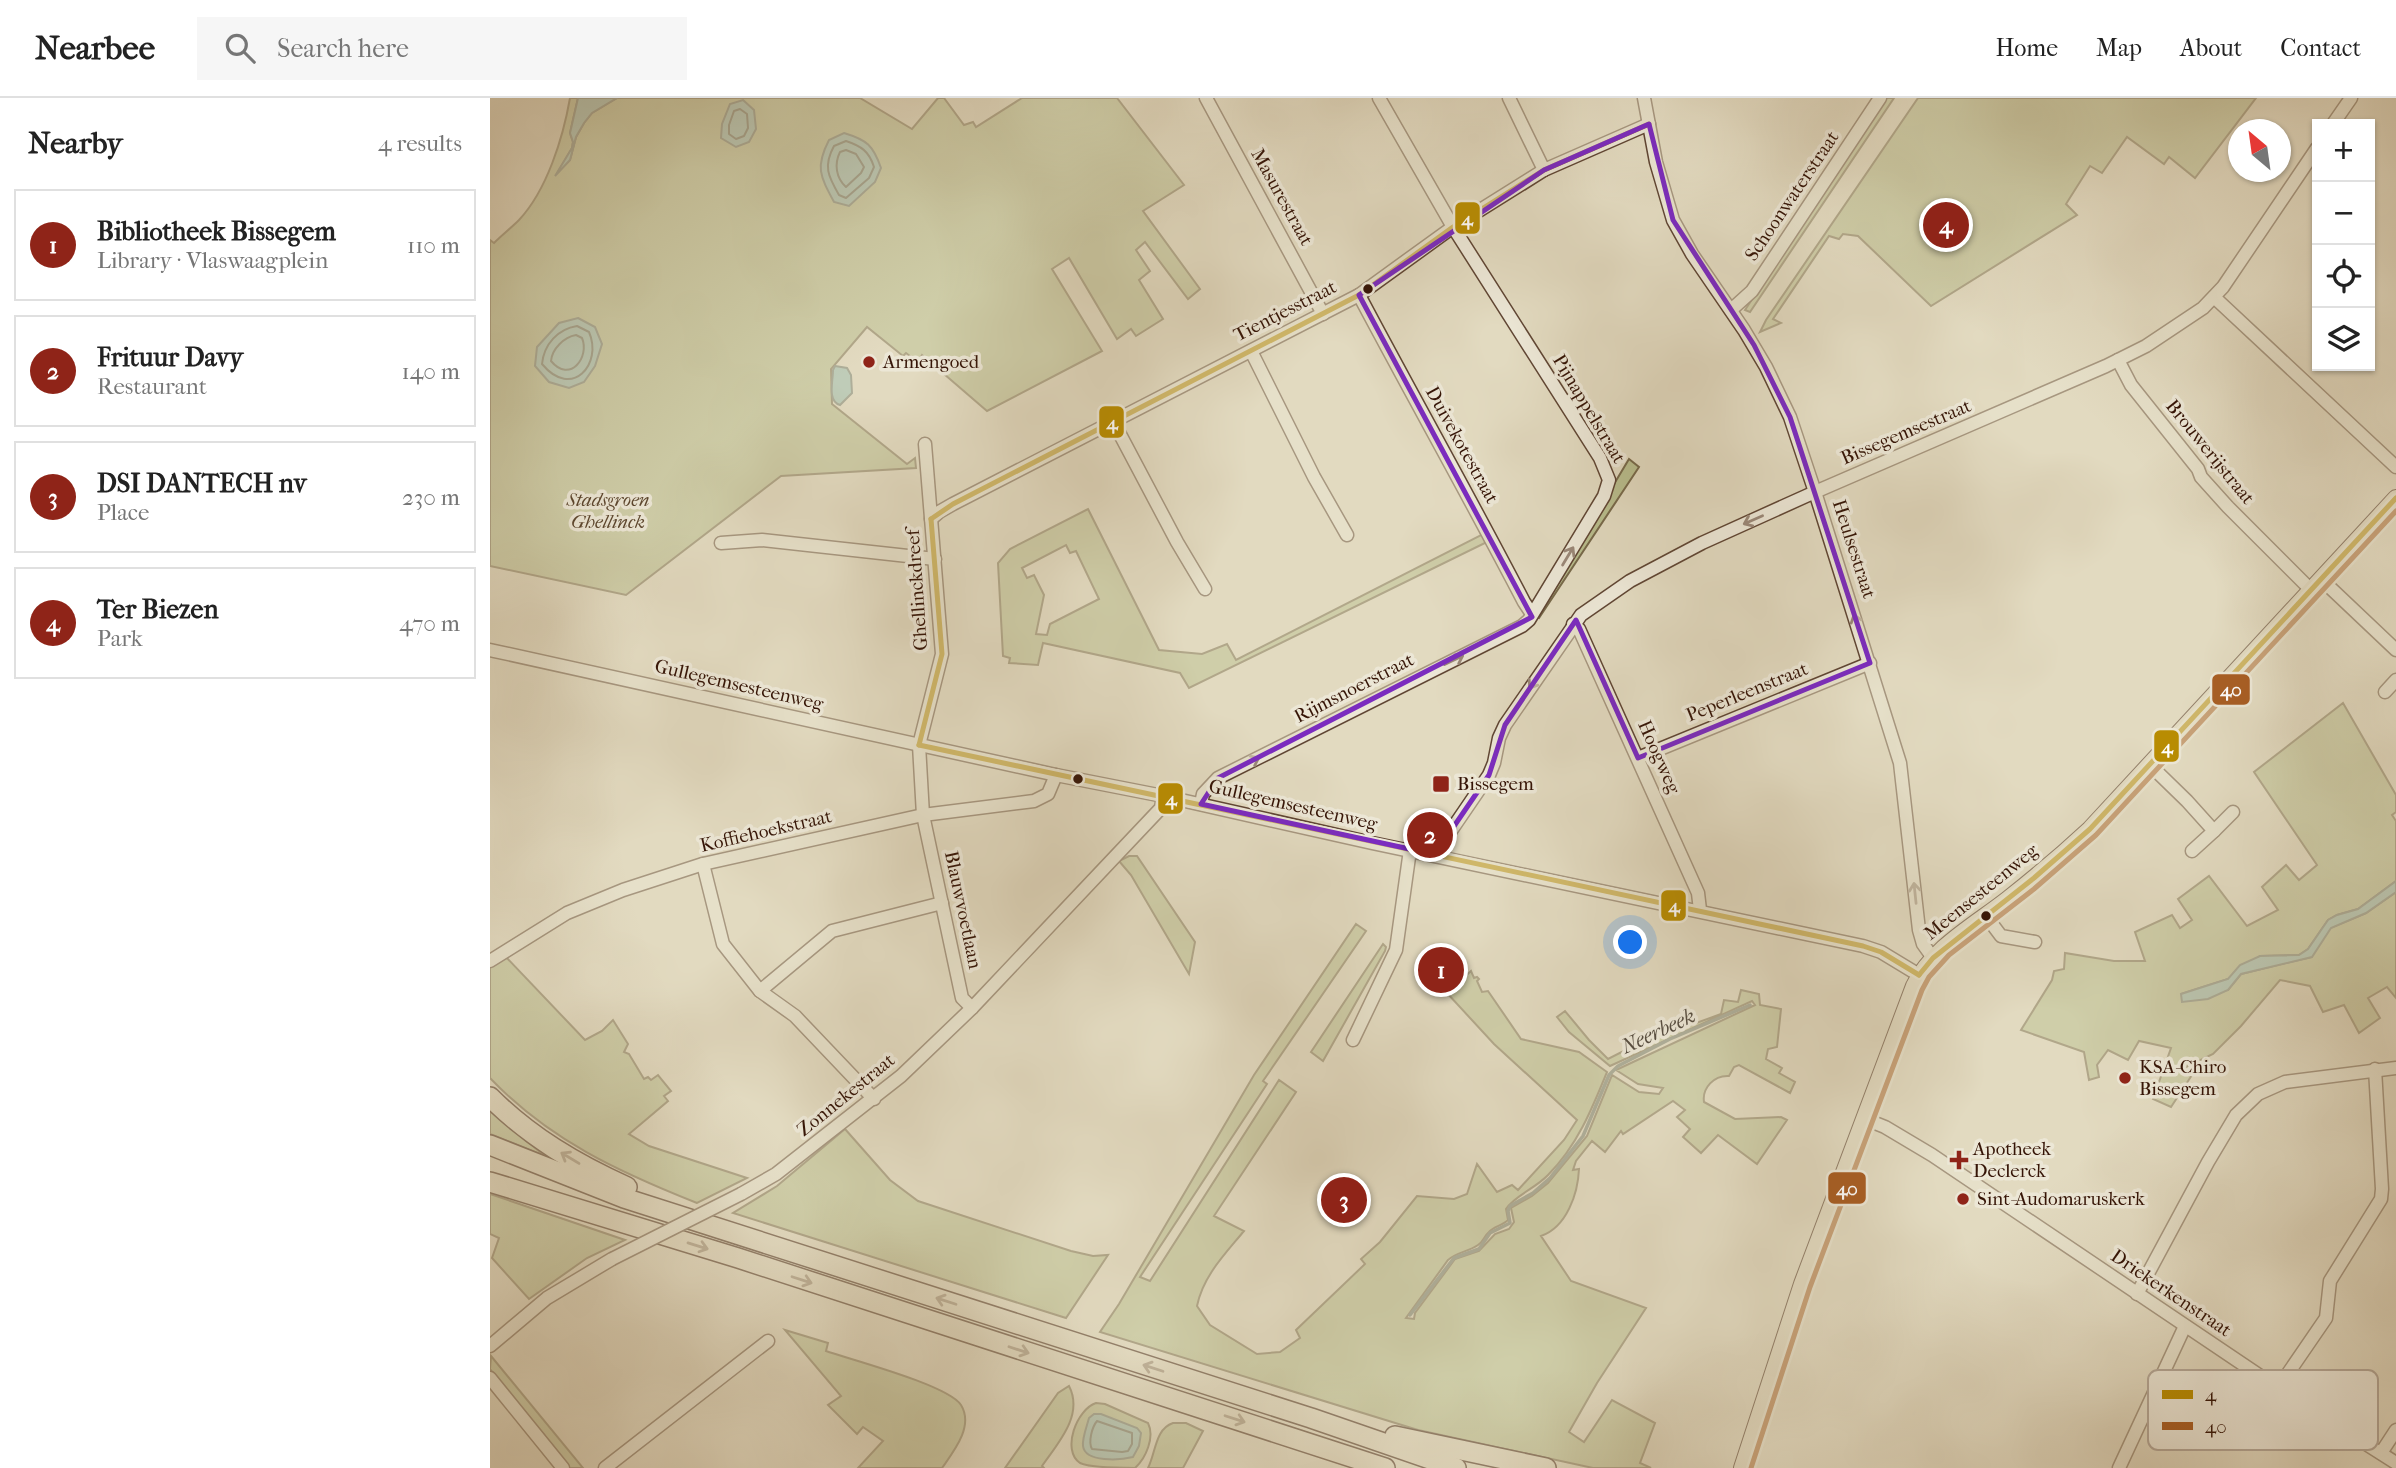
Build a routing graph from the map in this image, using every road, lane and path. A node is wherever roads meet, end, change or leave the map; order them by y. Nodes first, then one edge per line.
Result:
1 (1206, 98) edge
2 (1379, 98) edge
3 (1508, 98) edge
4 (1644, 98) edge
5 (1880, 98) edge
6 (2351, 98) edge
7 (2336, 119) edge
8 (1648, 124) junction
9 (2312, 155) edge
10 (1544, 170) junction
11 (1453, 227) junction
12 (1359, 295) junction
13 (2214, 297) junction
14 (1731, 310) junction
15 (1323, 314) junction
16 (1251, 351) junction
17 (2118, 360) junction
18 (1114, 423) junction
19 (925, 444) dead end
20 (2396, 467) edge
21 (1815, 492) junction
22 (2396, 498) edge
23 (931, 519) junction
24 (1347, 535) dead end
25 (721, 543) dead end
26 (935, 559) junction
27 (2316, 585) junction
28 (1205, 589) dead end
29 (1532, 614) junction
30 (1573, 624) junction
31 (490, 650) edge
32 (2396, 650) edge
33 (1870, 663) junction
34 (2396, 680) edge
35 (2385, 692) dead end
36 (919, 745) junction
37 (1638, 758) junction
38 (2150, 765) junction
39 (1056, 775) junction
40 (1163, 796) junction
41 (1201, 804) junction
42 (2233, 812) dead end
43 (923, 815) junction
44 (2214, 831) junction
45 (1410, 850) junction
46 (2192, 850) dead end
47 (1442, 856) junction
48 (703, 864) junction
49 (942, 903) junction
50 (1700, 910) junction
51 (1986, 916) junction
52 (2035, 942) dead end
53 (1933, 958) junction
54 (490, 961) edge
55 (1919, 975) junction
56 (760, 991) junction
57 (972, 1008) junction
58 (1353, 1040) dead end
59 (2396, 1068) edge
60 (2375, 1069) junction
61 (490, 1097) edge
62 (874, 1099) junction
63 (1865, 1119) junction
64 (490, 1145) edge
65 (490, 1168) edge
66 (490, 1182) edge
67 (612, 1219) junction
68 (767, 1243) junction
69 (2137, 1294) junction
70 (2185, 1326) junction
71 (768, 1341) dead end
72 (490, 1346) edge
73 (2165, 1370) edge
74 (2251, 1370) edge
75 (2290, 1370) edge
76 (490, 1378) edge
77 (2148, 1406) edge
78 (1311, 1419) junction
79 (2396, 1430) edge
80 (1294, 1438) junction
81 (2376, 1450) edge
82 (2381, 1453) junction
83 (2396, 1463) edge
84 (563, 1468) edge
85 (605, 1468) edge
86 (1353, 1468) edge
87 (1385, 1468) edge
88 (1456, 1468) edge
89 (1546, 1468) edge
90 (1742, 1468) edge
91 (2119, 1468) edge

1 - 15 street, Masurestraat
2 - 11 street, Pijnappelstraat
3 - 10 street
4 - 8 street, Heulsestraat
5 - 14 street, Schoonwaterstraat
6 - 7 street
8 - 10 street, Tientjesstraat
8 - 14 street, Heulsestraat
9 - 13 street, Bissegemsestraat
10 - 11 street, Tientjesstraat
11 - 12 street, Tientjesstraat
29 -> 11 street, Pijnappelstraat
12 - 15 street, Tientjesstraat
12 - 29 street, Duivekotestraat
13 - 17 street, Bissegemsestraat
13 - 20 street
14 - 21 street, Heulsestraat
15 - 16 street, Tientjesstraat
16 - 18 street, Tientjesstraat
16 - 24 street
17 - 21 street, Bissegemsestraat
17 - 27 street, Brouwerijstraat
18 - 23 street, Tientjesstraat
18 - 28 street
19 - 23 street, Ghellinckdreef
21 -> 30 street, Bissegemsestraat
33 -> 21 street, Heulsestraat
22 - 27 main road, Meensesteenweg
23 - 26 street, Ghellinckdreef
25 - 26 street
26 - 36 street, Ghellinckdreef
27 - 32 street, Brouwerijstraat
27 - 38 main road, Meensesteenweg
41 -> 29 street, Rijmsnoerstraat
30 - 37 street, Hoogweg
30 -> 47 street, Bissegemsestraat
31 - 36 street, Gullegemsesteenweg
33 - 37 street, Peperleenstraat
53 -> 33 street, Heulsestraat
34 - 35 street
36 - 39 street, Gullegemsesteenweg
36 - 43 street, Ghellinckdreef
37 - 50 street, Hoogweg
38 - 44 street
38 - 51 main road, Meensesteenweg
39 - 40 street, Gullegemsesteenweg
39 - 43 street, Koffiehoekstraat
40 - 41 street, Gullegemsesteenweg
40 - 57 street, Zonnekestraat
41 - 45 street, Gullegemsesteenweg
42 - 44 street
43 - 48 street, Koffiehoekstraat
43 - 49 street, Blauwvoetlaan
44 - 46 street
45 - 47 street, Gullegemsesteenweg
45 - 58 street
47 - 50 street, Gullegemsesteenweg
48 - 54 street, Koffiehoekstraat
48 - 56 street
49 - 56 street
49 - 57 street, Blauwvoetlaan
50 - 55 street, Gullegemsesteenweg
51 - 52 street
51 - 53 main road, Meensesteenweg
53 - 55 main road, Meensesteenweg
55 - 63 main road, Meensesteenweg
56 - 62 street
57 - 62 street, Zonnekestraat
59 - 60 street
60 - 69 street
60 - 75 street
68 -> 61 highway
62 - 72 street, Zonnekestraat, bridge
63 - 69 street, Driekerkenstraat
63 - 90 main road, Meensesteenweg
64 - 68 highway
65 - 67 highway
66 - 67 highway
67 -> 80 highway
78 -> 68 highway
69 - 70 street, Driekerkenstraat
70 - 73 street
70 - 74 street, Driekerkenstraat
71 - 85 street
76 - 84 street
77 - 91 street
78 - 88 highway
78 - 89 highway
79 - 82 street
80 - 86 highway
80 - 87 highway
81 - 82 street, Driekerkenstraat
82 - 83 street, Driekerkenstraat

